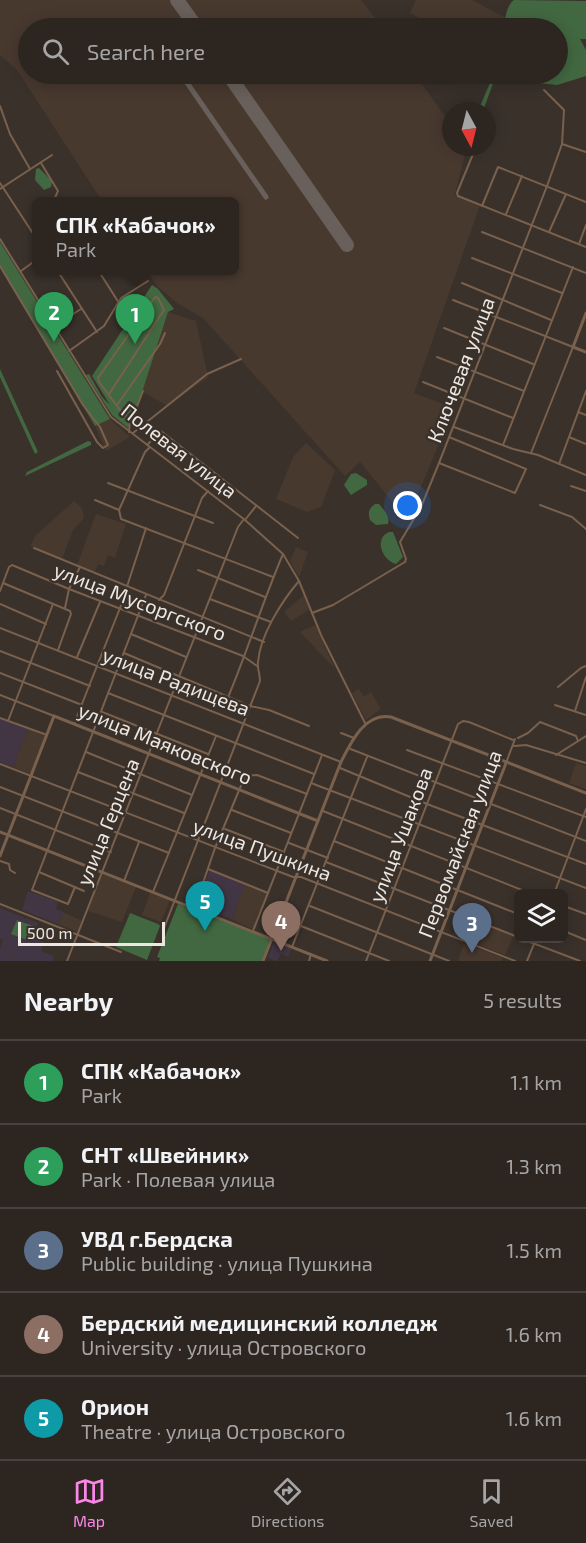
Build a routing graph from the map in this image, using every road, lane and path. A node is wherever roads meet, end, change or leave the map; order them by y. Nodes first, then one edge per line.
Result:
1 (544, 90) dead end
2 (0, 106) edge
3 (561, 144) junction
4 (586, 152) edge
5 (52, 155) dead end
6 (472, 156) edge
7 (41, 162) junction
8 (30, 169) junction
9 (522, 176) junction
10 (0, 183) edge
11 (547, 186) junction
12 (1, 188) edge
13 (566, 194) junction
14 (55, 197) edge
15 (586, 202) edge
16 (482, 206) junction
17 (506, 214) junction
18 (532, 225) junction
19 (586, 225) edge
20 (32, 232) edge
21 (482, 232) dead end
22 (549, 232) junction
23 (0, 239) edge
24 (579, 244) junction
25 (524, 247) junction
26 (586, 247) edge
27 (472, 258) dead end
28 (32, 263) edge
29 (0, 266) edge
30 (573, 267) junction
31 (20, 272) junction
32 (513, 273) junction
33 (586, 273) edge
34 (60, 275) edge
35 (101, 275) edge
36 (148, 281) dead end
37 (462, 283) dead end
38 (563, 293) junction
39 (453, 300) dead end
40 (503, 300) junction
41 (119, 303) junction
42 (81, 309) junction
43 (586, 313) edge
44 (496, 317) junction
45 (552, 321) junction
46 (54, 326) junction
47 (444, 328) dead end
48 (579, 330) junction
49 (97, 332) junction
50 (586, 332) edge
51 (165, 333) dead end
52 (545, 337) junction
53 (485, 345) junction
54 (573, 347) junction
55 (69, 351) junction
56 (586, 352) edge
57 (437, 357) dead end
58 (241, 359) dead end
59 (534, 364) junction
60 (57, 371) dead end
61 (475, 371) junction
62 (423, 382) dead end
63 (143, 391) dead end
64 (524, 391) junction
65 (586, 391) edge
66 (109, 394) junction
67 (464, 398) junction
68 (117, 405) junction
69 (578, 411) junction
70 (586, 415) edge
71 (513, 418) junction
72 (131, 422) junction
73 (453, 426) junction
74 (130, 433) junction
75 (568, 436) junction
76 (449, 437) junction
77 (586, 444) edge
78 (503, 445) junction
79 (148, 446) junction
80 (531, 453) junction
81 (439, 463) junction
82 (559, 464) junction
83 (586, 475) edge
84 (108, 483) dead end
85 (571, 486) dead end
86 (128, 490) junction
87 (208, 491) junction
88 (586, 491) edge
89 (95, 501) dead end
90 (540, 504) dead end
91 (256, 506) junction
92 (119, 510) junction
93 (195, 517) junction
94 (244, 520) junction
95 (213, 523) dead end
96 (146, 528) junction
97 (586, 529) edge
98 (298, 538) dead end
99 (184, 543) junction
100 (34, 548) dead end
101 (283, 554) junction
102 (225, 558) junction
103 (80, 567) junction
104 (198, 570) dead end
105 (273, 577) junction
106 (217, 579) junction
107 (299, 581) junction
108 (3, 584) junction
109 (127, 586) junction
110 (69, 589) junction
111 (0, 591) edge
112 (146, 595) junction
113 (265, 597) junction
114 (210, 599) junction
115 (159, 600) junction
116 (100, 601) junction
117 (0, 604) edge
118 (53, 604) junction
119 (64, 608) junction
120 (120, 608) junction
121 (312, 613) junction
122 (138, 616) junction
123 (258, 617) junction
124 (202, 618) junction
125 (271, 622) junction
126 (46, 624) junction
127 (0, 628) edge
128 (131, 634) junction
129 (250, 636) junction
130 (195, 638) junction
131 (264, 642) junction
132 (38, 643) junction
133 (57, 650) junction
134 (0, 651) edge
135 (124, 653) junction
136 (243, 656) junction
137 (77, 657) junction
138 (187, 658) junction
139 (31, 663) junction
140 (98, 666) junction
141 (257, 666) junction
142 (586, 666) edge
143 (0, 673) edge
144 (116, 673) junction
145 (180, 676) junction
146 (586, 677) edge
147 (23, 682) junction
148 (90, 686) junction
149 (558, 687) dead end
150 (108, 693) junction
151 (0, 695) edge
152 (172, 695) junction
153 (229, 695) junction
154 (15, 701) junction
155 (82, 705) junction
156 (555, 705) dead end
157 (250, 706) junction
158 (575, 711) junction
159 (101, 712) junction
160 (164, 715) junction
161 (586, 715) edge
162 (54, 716) junction
163 (0, 718) edge
164 (8, 721) junction
165 (243, 723) junction
166 (74, 724) junction
167 (366, 724) junction
168 (309, 726) dead end
169 (93, 732) junction
170 (341, 733) dead end
171 (157, 734) junction
172 (47, 735) junction
173 (216, 736) junction
174 (586, 736) edge
175 (354, 738) junction
176 (516, 739) junction
177 (452, 740) junction
178 (578, 741) junction
179 (235, 743) junction
180 (514, 746) junction
181 (348, 748) junction
182 (407, 750) dead end
183 (85, 752) junction
184 (149, 754) junction
185 (208, 754) junction
186 (322, 755) junction
187 (367, 755) junction
188 (556, 755) junction
189 (341, 762) junction
190 (443, 762) junction
191 (506, 763) junction
192 (586, 763) edge
193 (0, 764) edge
194 (340, 768) junction
195 (78, 771) junction
196 (141, 774) junction
197 (200, 774) junction
198 (314, 774) junction
199 (31, 775) junction
200 (360, 776) junction
201 (220, 782) junction
202 (436, 782) junction
203 (311, 783) junction
204 (499, 783) junction
205 (0, 787) edge
206 (239, 790) junction
207 (331, 790) junction
208 (70, 791) junction
209 (134, 793) junction
210 (586, 793) edge
211 (307, 794) junction
212 (192, 795) junction
213 (23, 796) junction
214 (351, 798) junction
215 (427, 804) junction
216 (491, 804) junction
217 (0, 808) edge
218 (586, 809) edge
219 (231, 810) junction
220 (62, 811) junction
221 (322, 811) junction
222 (126, 813) junction
223 (184, 813) junction
224 (299, 813) junction
225 (16, 814) junction
226 (585, 817) edge
227 (343, 819) junction
228 (318, 821) junction
229 (420, 824) junction
230 (483, 825) junction
231 (224, 829) junction
232 (55, 830) junction
233 (0, 832) edge
234 (118, 833) junction
235 (177, 833) junction
236 (291, 833) junction
237 (8, 836) junction
238 (575, 837) junction
239 (196, 841) junction
240 (586, 841) edge
241 (139, 842) junction
242 (334, 842) junction
243 (288, 843) junction
244 (411, 846) junction
245 (475, 846) junction
246 (215, 848) junction
247 (307, 850) junction
248 (47, 851) junction
249 (111, 852) junction
250 (284, 852) junction
251 (169, 853) junction
252 (568, 857) junction
253 (0, 858) edge
254 (327, 860) junction
255 (586, 864) edge
256 (402, 868) junction
257 (467, 868) junction
258 (208, 869) junction
259 (276, 871) junction
260 (39, 872) junction
261 (15, 873) dead end
262 (102, 873) junction
263 (296, 877) junction
264 (560, 878) junction
265 (124, 881) junction
266 (318, 885) junction
267 (75, 887) junction
268 (586, 888) edge
269 (394, 889) junction
270 (520, 889) edge
271 (556, 889) edge
272 (458, 890) junction
273 (84, 891) dead end
274 (153, 892) junction
275 (268, 893) junction
276 (174, 900) junction
277 (0, 904) edge
278 (309, 906) junction
279 (568, 907) edge
280 (194, 909) junction
281 (450, 910) junction
282 (386, 911) junction
283 (514, 912) edge
284 (586, 914) edge
285 (301, 926) junction
286 (164, 928) dead end
287 (253, 931) junction
288 (441, 932) junction
289 (377, 933) junction
290 (568, 933) edge
291 (78, 935) junction
292 (514, 936) edge
293 (272, 939) junction
294 (586, 940) edge
295 (534, 943) joint
296 (292, 947) junction
297 (122, 952) dead end
298 (369, 953) junction
299 (311, 954) junction
300 (432, 955) junction
301 (67, 961) edge
302 (263, 961) edge
303 (309, 961) edge
304 (327, 961) edge
305 (366, 961) edge
306 (389, 961) edge
307 (430, 961) edge
308 (450, 961) edge
309 (515, 961) edge
310 (527, 961) edge
311 (580, 961) edge

1 - 3 street, Ключевая улица
2 - 8 street
3 - 4 street
3 - 11 street, Ключевая улица
5 - 7 street
6 - 16 street
7 - 8 street
7 - 14 street
8 - 12 street
9 - 11 street
9 - 16 street
9 - 17 street
10 - 12 street
11 - 13 street
11 - 18 street, Ключевая улица
12 - 20 street
13 - 15 street
13 - 22 street
16 - 17 street
17 - 18 street
18 - 22 street
18 - 25 street, Ключевая улица
19 - 24 street
21 - 25 street
22 - 24 street
23 - 31 street, Полевая улица
24 - 26 street
25 - 30 street
25 - 32 street, Ключевая улица
27 - 32 street
28 - 31 street
29 - 60 street
30 - 33 street
30 - 38 street
31 - 46 street, Полевая улица
32 - 38 street
32 - 40 street, Ключевая улица
34 - 42 street
35 - 41 street
36 - 41 street
37 - 40 street
38 - 45 street
39 - 44 street
40 - 44 street, Ключевая улица
40 - 45 street
41 - 49 street
42 - 46 street
42 - 49 street
43 - 48 street
44 - 52 street
44 - 53 street, Ключевая улица
45 - 52 street
46 - 55 street, Полевая улица
47 - 53 street
48 - 50 street
48 - 54 street
49 - 55 street
51 - 68 street
52 - 54 street
52 - 59 street
53 - 59 street
53 - 61 street, Ключевая улица
54 - 56 street
54 - 80 street
55 - 74 street, Полевая улица
57 - 61 street
58 - 74 street
59 - 64 street
61 - 64 street
61 - 67 street, Ключевая улица
62 - 67 street
63 - 72 street
64 - 71 street
65 - 69 street
66 - 66 street
66 - 68 street
67 - 71 street
67 - 73 street, Ключевая улица
68 - 72 street
69 - 70 street
69 - 75 street
71 - 78 street
72 - 74 street
73 - 76 street, Ключевая улица
73 - 78 street
74 - 79 street, Полевая улица
75 - 77 street
75 - 82 street
76 - 81 street, Ключевая улица
76 - 81 street
78 - 80 street
79 - 86 street
79 - 87 street, Полевая улица
79 - 91 street
80 - 82 street
81 - 121 street, Ключевая улица
82 - 83 street
84 - 86 street
85 - 88 street
86 - 92 street
86 - 93 street
87 - 93 street
87 - 94 street, Полевая улица
89 - 92 street
90 - 97 street
91 - 94 street, улица Герцена
91 - 98 street
92 - 96 street
93 - 95 street
93 - 99 street
94 - 101 street, Полевая улица
94 - 102 street, улица Герцена
96 - 99 street
96 - 109 street
99 - 102 street
99 - 115 street
100 - 103 street
101 - 105 street
101 - 107 street, Полевая улица
102 - 105 street
102 - 106 street, улица Герцена
103 - 109 street
103 - 110 street
104 - 106 street
105 - 113 street
106 - 113 street
106 - 114 street, улица Герцена
107 - 121 street, Полевая улица
107 - 125 street
108 - 110 street, улица Мусоргского
108 - 111 street
108 - 118 street
109 - 112 street
109 - 120 street
110 - 116 street, улица Мусоргского
110 - 119 street
112 - 115 street
112 - 122 street
113 - 123 street
114 - 123 street
114 - 124 street, улица Герцена
115 - 124 street
116 - 120 street, улица Мусоргского
116 - 137 street
117 - 126 street
118 - 119 street
118 - 126 street
119 - 133 street
120 - 122 street, улица Мусоргского
120 - 140 street
121 - 167 street, Полевая улица
122 - 128 street
122 - 130 street, улица Мусоргского
123 - 125 street
123 - 129 street
124 - 129 street
124 - 130 street, улица Герцена
125 - 131 street
126 - 132 street
127 - 132 street, улица Радищева
128 - 135 street
128 - 138 street
129 - 131 street
129 - 136 street
130 - 136 street, улица Мусоргского
130 - 138 street, улица Герцена
131 - 141 street
132 - 133 street, улица Радищева
132 - 139 street
133 - 137 street, улица Радищева
134 - 139 street
135 - 144 street
135 - 145 street
136 - 141 street, улица Мусоргского
136 - 153 street
137 - 140 street, улица Радищева
138 - 145 street, улица Герцена
139 - 147 street
139 - 148 street
140 - 144 street, улица Радищева
140 - 148 street
141 - 157 street
142 - 149 street
143 - 147 street
144 - 150 street
144 - 152 street, улица Радищева
145 - 152 street, улица Герцена
145 - 153 street
146 - 158 street
147 - 154 street
147 - 155 street
148 - 155 street
150 - 159 street
150 - 160 street
151 - 154 street, улица Маяковского
152 - 160 street, улица Герцена
152 - 165 street, улица Радищева
153 - 157 street
154 - 162 street, улица Маяковского
154 - 164 street
155 - 166 street
156 - 158 street
157 - 165 street
157 - 168 street
158 - 161 street
159 - 169 street
159 - 171 street
160 - 171 street, улица Герцена
160 - 173 street
162 - 166 street, улица Маяковского
162 - 172 street
163 - 164 street
164 - 172 street
165 - 179 street
165 - 186 street, улица Радищева
166 - 169 street, улица Маяковского
167 - 175 street
167 - 177 street
169 - 183 street
169 - 184 street, улица Маяковского
170 - 175 street
171 - 184 street, улица Герцена
171 - 185 street
172 - 199 street
173 - 179 street
173 - 185 street
174 - 178 street
175 - 181 street
176 - 177 street, улица Ушакова
176 - 178 street, Первомайская улица
176 - 180 street, Первомайская улица
177 - 190 street, улица Ушакова
177 - 191 street
178 - 188 street
179 - 198 street
179 - 201 street
180 - 188 street
180 - 191 street, Первомайская улица
181 - 187 street
181 - 189 street
182 - 190 street
183 - 195 street
183 - 196 street
184 - 196 street, улица Герцена
184 - 197 street, улица Маяковского
185 - 197 street
186 - 189 street, улица Радищева
186 - 198 street
187 - 200 street
187 - 202 street
188 - 192 street
189 - 194 street
190 - 202 street, улица Ушакова
190 - 204 street
191 - 204 street, Первомайская улица
191 - 210 street
193 - 199 street, улица Пушкина
194 - 200 street
194 - 207 street
195 - 208 street
195 - 209 street
196 - 209 street, улица Герцена
196 - 212 street
197 - 201 street, улица Маяковского
197 - 212 street
198 - 203 street
199 - 208 street, улица Пушкина
199 - 213 street
200 - 214 street
200 - 215 street
201 - 206 street, улица Маяковского
201 - 239 street
202 - 215 street, улица Ушакова
202 - 216 street
203 - 207 street
203 - 211 street
204 - 216 street, Первомайская улица
204 - 226 street
205 - 213 street
206 - 211 street
206 - 219 street
206 - 224 street, улица Маяковского
207 - 214 street
207 - 221 street
208 - 220 street
208 - 222 street, улица Пушкина
209 - 222 street, улица Герцена
209 - 223 street
211 - 224 street
212 - 223 street
213 - 220 street
213 - 225 street
214 - 227 street
214 - 229 street
215 - 229 street, улица Ушакова
215 - 230 street
216 - 230 street, Первомайская улица
216 - 238 street
217 - 225 street
218 - 226 street
219 - 231 street
219 - 236 street
220 - 232 street
220 - 234 street
221 - 227 street
221 - 228 street
222 - 234 street, улица Герцена
222 - 235 street, улица Пушкина
223 - 235 street
224 - 228 street, улица Маяковского
224 - 236 street
225 - 232 street
225 - 237 street
226 - 238 street
227 - 242 street
227 - 244 street
228 - 247 street
229 - 244 street, улица Ушакова
229 - 245 street
230 - 245 street, Первомайская улица
230 - 252 street
231 - 246 street
231 - 250 street
232 - 248 street
232 - 249 street
233 - 237 street
234 - 241 street
234 - 249 street, улица Герцена
235 - 239 street, улица Пушкина
235 - 251 street
236 - 243 street
237 - 248 street
237 - 253 street
238 - 240 street
238 - 252 street
239 - 246 street, улица Пушкина
239 - 276 street
241 - 251 street
241 - 265 street
242 - 254 street
242 - 256 street
243 - 247 street
243 - 250 street
244 - 256 street, улица Ушакова
244 - 257 street
245 - 257 street, Первомайская улица
245 - 264 street
246 - 258 street
246 - 259 street, улица Пушкина
247 - 254 street
247 - 263 street
248 - 260 street
248 - 262 street
249 - 262 street, улица Герцена
250 - 259 street
251 - 274 street
252 - 255 street
252 - 264 street
253 - 261 street
254 - 266 street
254 - 269 street
256 - 269 street, улица Ушакова
256 - 272 street
257 - 270 street
257 - 272 street, Первомайская улица
258 - 275 street
258 - 280 street
259 - 263 street, улица Пушкина
259 - 275 street
260 - 267 street
260 - 267 street
262 - 265 street
262 - 291 street, улица Герцена
263 - 266 street, улица Пушкина
263 - 293 street
264 - 268 street
264 - 271 street
265 - 274 street
266 - 278 street
266 - 282 street, улица Пушкина
267 - 273 street
269 - 281 street
269 - 282 street, улица Ушакова
272 - 281 street, Первомайская улица
272 - 283 street
274 - 276 street
275 - 287 street
276 - 280 street
276 - 286 street
277 - 291 street
278 - 285 street
278 - 289 street
279 - 284 street
280 - 287 street
281 - 288 street, Первомайская улица
281 - 292 street
282 - 288 street, улица Пушкина
282 - 289 street, улица Ушакова
285 - 296 street
285 - 298 street
287 - 293 street
288 - 300 street, Первомайская улица
288 - 309 street, улица Пушкина
289 - 298 street, улица Ушакова
289 - 300 street
290 - 294 street
291 - 297 street
291 - 301 street, улица Герцена
293 - 296 street
293 - 302 street
295 - 310 street
295 - 311 street
296 - 299 street
298 - 305 street, улица Ушакова
298 - 306 street
299 - 303 street
299 - 304 street
300 - 307 street, Первомайская улица
300 - 308 street

